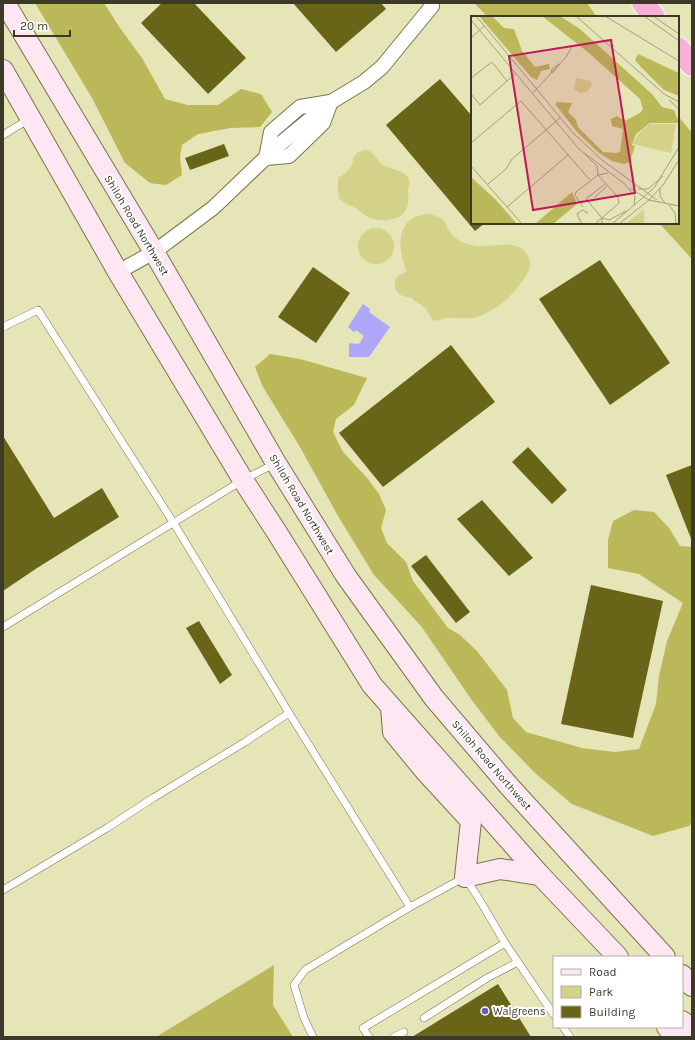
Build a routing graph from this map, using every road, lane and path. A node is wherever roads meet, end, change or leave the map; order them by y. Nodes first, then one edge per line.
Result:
1 (5, 3) edge
2 (643, 3) edge
3 (432, 6) dead end
4 (653, 16) edge
5 (679, 49) edge
6 (692, 65) edge
7 (3, 70) edge
8 (331, 102) junction
9 (31, 117) junction
10 (3, 135) edge
11 (266, 158) junction
12 (154, 252) junction
13 (118, 272) junction
14 (3, 327) edge
15 (276, 463) junction
16 (243, 480) junction
17 (173, 522) junction
18 (3, 627) edge
19 (391, 707) junction
20 (289, 713) junction
21 (540, 875) junction
22 (465, 877) junction
23 (3, 890) edge
24 (410, 907) junction
25 (505, 943) junction
26 (617, 956) edge
27 (664, 956) edge
28 (518, 962) junction
29 (683, 976) edge
30 (692, 986) edge
31 (553, 1014) edge
32 (424, 1018) dead end
33 (683, 1021) edge
34 (563, 1028) edge
35 (668, 1028) edge
36 (692, 1030) edge
37 (404, 1032) dead end
38 (313, 1037) edge
39 (368, 1037) edge
40 (394, 1037) edge
41 (570, 1037) edge
42 (675, 1037) edge

1 - 12 street, Shiloh Road Northwest
2 - 4 highway
3 - 8 street
5 - 6 highway
7 - 9 street
8 - 11 street
8 - 11 street
9 - 10 lane
9 - 13 street
11 - 12 street
12 - 13 street
12 - 15 street, Shiloh Road Northwest
13 - 16 street
14 - 17 lane
15 - 16 lane
15 - 27 street, Shiloh Road Northwest
16 - 17 lane
16 - 19 street
17 - 18 lane
17 - 20 lane
19 - 21 street
19 - 22 street
20 - 23 lane
20 - 24 lane
21 - 22 street
21 - 26 street
22 - 24 lane
22 - 25 lane
24 - 38 lane
25 - 28 lane
25 - 39 lane
28 - 31 lane
28 - 32 lane
29 - 30 street
33 - 36 street
34 - 41 lane
35 - 42 street
37 - 40 lane

